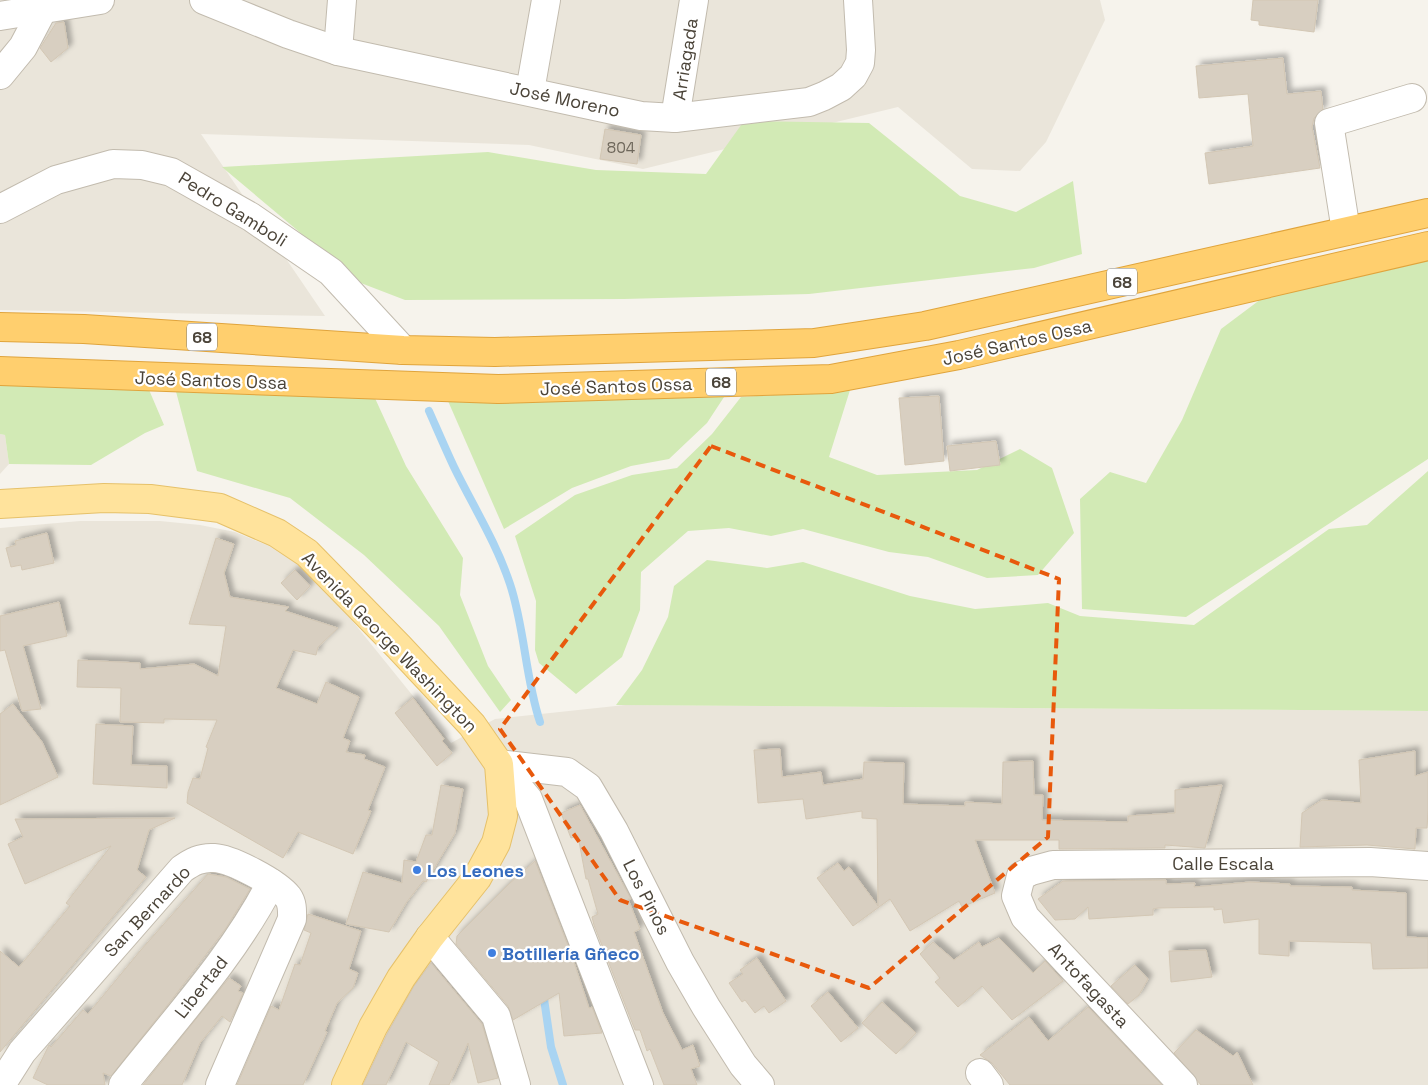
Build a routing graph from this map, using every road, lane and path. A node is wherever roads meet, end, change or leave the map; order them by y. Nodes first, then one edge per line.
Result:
1 (100, 0) edge
2 (204, 0) edge
3 (342, 0) edge
4 (546, 0) edge
5 (694, 0) edge
6 (858, 0) edge
7 (44, 9) junction
8 (0, 16) edge
9 (338, 51) junction
10 (0, 75) edge
11 (530, 92) junction
12 (1412, 98) dead end
13 (675, 118) junction
14 (0, 209) edge
15 (1428, 213) edge
16 (1346, 231) junction
17 (1428, 246) edge
18 (0, 327) edge
19 (404, 350) junction
20 (0, 371) edge
21 (0, 504) edge
22 (499, 764) junction
23 (528, 799) junction
24 (496, 843) junction
25 (1428, 866) edge
26 (1021, 876) joint
27 (271, 884) junction
28 (430, 937) junction
29 (1, 1085) edge
30 (123, 1085) edge
31 (220, 1085) edge
32 (346, 1085) edge
33 (516, 1085) edge
34 (639, 1085) edge
35 (760, 1085) edge
36 (1183, 1085) edge

1 - 7 street
2 - 9 street, José Moreno
3 - 9 street
4 - 11 street
5 - 13 street, Arriagada
6 - 13 street, José Moreno
7 - 8 street
7 - 10 street
9 - 11 street, José Moreno
11 - 13 street, José Moreno
12 - 16 street
14 - 19 street, Pedro Gamboli
15 - 16 highway, José Santos Ossa / 68
16 - 19 highway, José Santos Ossa / 68
17 - 20 highway, José Santos Ossa / 68
18 - 19 highway, José Santos Ossa / 68
21 - 22 main road, Avenida George Washington
22 - 23 street
22 - 24 main road
22 - 35 street, Los Pinos
23 - 24 street
23 - 34 street
24 - 28 main road
25 - 26 street, Calle Escala
26 - 36 street, Antofagasta
27 - 29 street, San Bernardo
27 - 30 street, Libertad
27 - 31 street, San Bernardo
28 - 32 main road
28 - 33 street

